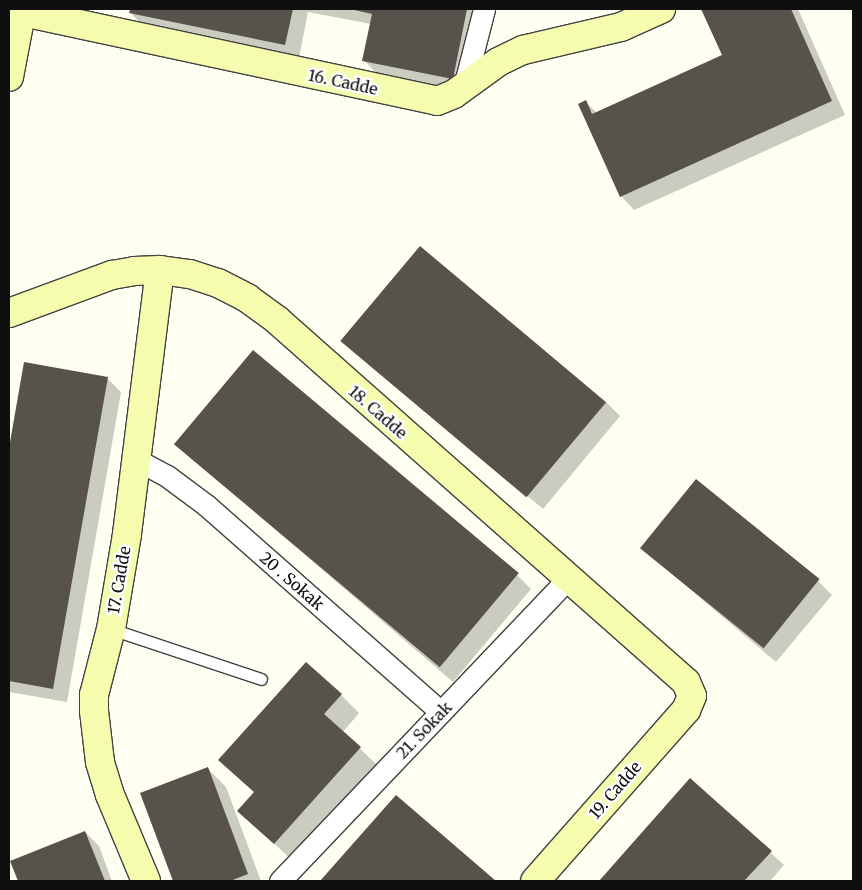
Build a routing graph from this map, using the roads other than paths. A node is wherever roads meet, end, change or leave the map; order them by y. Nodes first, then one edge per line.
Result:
1 (484, 9) edge
2 (661, 9) edge
3 (17, 10) edge
4 (9, 77) edge
5 (464, 87) junction
6 (160, 270) junction
7 (9, 313) edge
8 (137, 460) junction
9 (568, 578) junction
10 (111, 629) junction
11 (261, 679) dead end
12 (692, 696) joint
13 (441, 712) junction
14 (146, 881) edge
15 (280, 881) edge
16 (535, 881) edge

1 - 5 street
2 - 5 street, 16. Cadde
3 - 4 street
3 - 5 street, 16. Cadde
6 - 7 street, 18. Cadde
6 - 8 street, 17. Cadde
6 - 9 street, 18. Cadde
8 - 10 street, 17. Cadde
8 - 13 street, 20 . Sokak
9 - 12 street, 18. Cadde
9 - 13 street, 21. Sokak
10 - 11 lane
10 - 14 street, 17. Cadde
12 - 16 street, 19. Cadde
13 - 15 street, 21. Sokak

